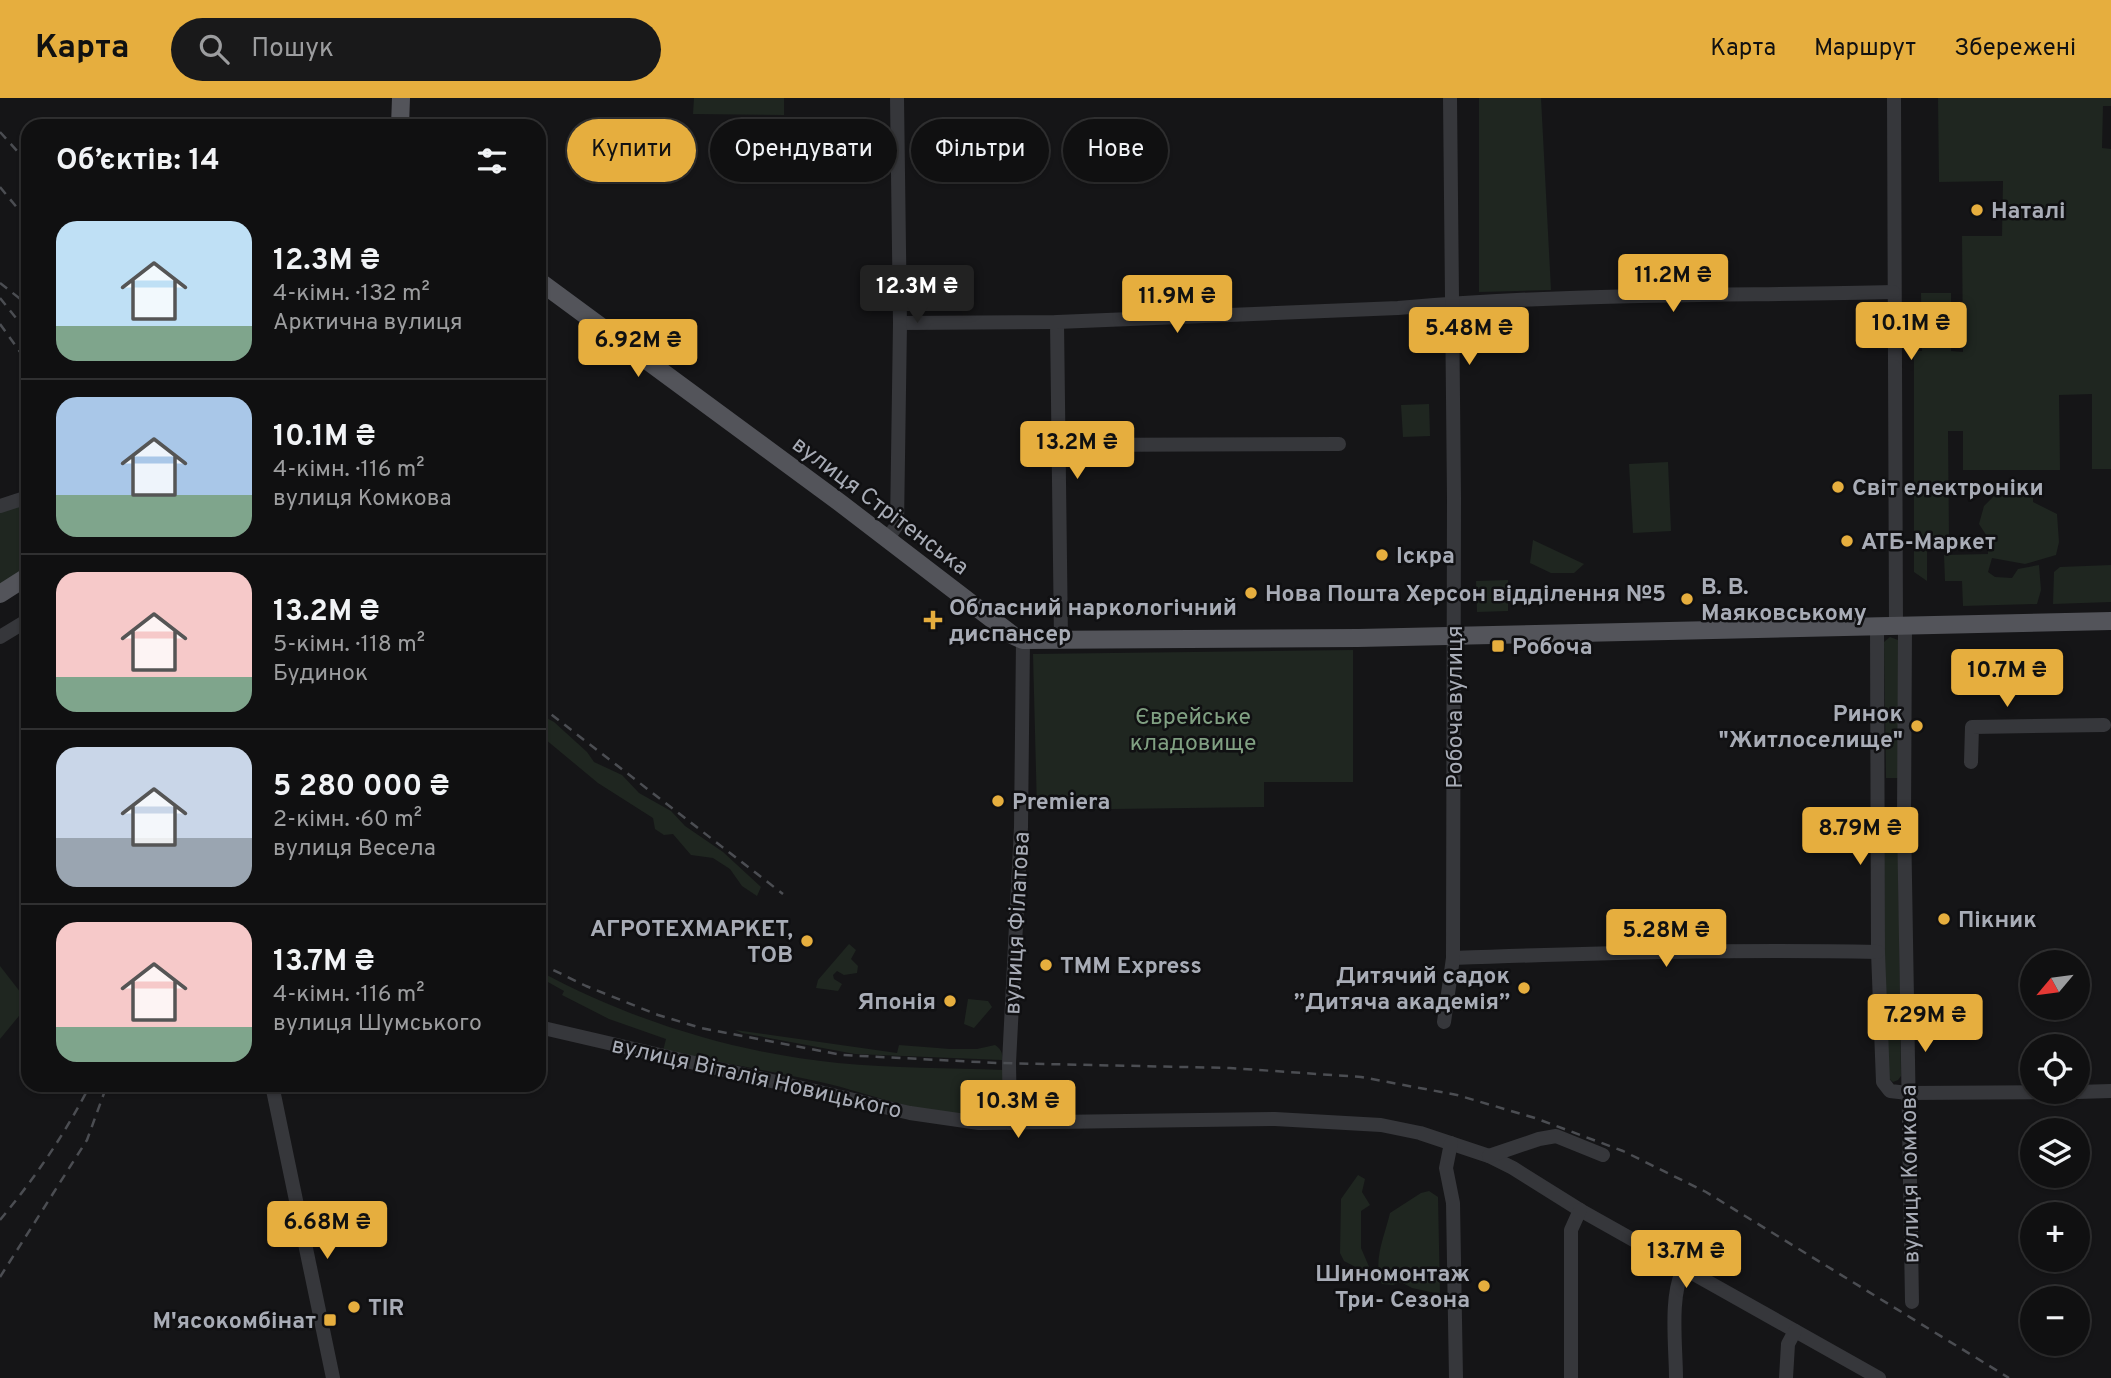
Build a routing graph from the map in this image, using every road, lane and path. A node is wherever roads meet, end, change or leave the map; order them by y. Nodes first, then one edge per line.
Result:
1 (897, 98) edge
2 (1450, 98) edge
3 (1894, 98) edge
4 (401, 100) edge
5 (400, 119) edge
6 (546, 287) edge
7 (1893, 292) junction
8 (1452, 303) junction
9 (1058, 322) junction
10 (900, 323) junction
11 (1339, 444) dead end
12 (1059, 445) junction
13 (21, 499) edge
14 (0, 506) edge
15 (888, 538) junction
16 (21, 580) edge
17 (21, 592) edge
18 (0, 594) edge
19 (0, 605) edge
20 (2111, 621) edge
21 (21, 624) edge
22 (1893, 627) junction
23 (1454, 635) junction
24 (0, 637) edge
25 (1023, 640) junction
26 (1061, 640) junction
27 (2104, 724) dead end
28 (1970, 762) dead end
29 (1878, 952) junction
30 (1453, 958) junction
31 (1444, 1022) dead end
32 (546, 1029) edge
33 (2111, 1091) edge
34 (273, 1092) edge
35 (2020, 1092) edge
36 (2090, 1092) edge
37 (1908, 1093) junction
38 (1010, 1123) junction
39 (1451, 1143) junction
40 (1489, 1156) junction
41 (1603, 1156) dead end
42 (1580, 1210) junction
43 (1684, 1268) junction
44 (1912, 1302) dead end
45 (1795, 1331) junction
46 (333, 1378) edge
47 (1456, 1378) edge
48 (1571, 1378) edge
49 (1676, 1378) edge
50 (1786, 1378) edge
51 (1879, 1378) edge

1 - 10 street
2 - 8 street, Робоча вулиця
3 - 7 street, вулиця Комкова
4 - 5 main road
6 - 15 main road, вулиця Стрітенська
7 - 8 street
7 - 22 street, вулиця Комкова
8 - 9 street
8 - 23 street, Робоча вулиця
9 - 10 street
9 - 12 street
10 - 15 street
11 - 12 street
12 - 26 street
13 - 14 street
15 - 25 main road, вулиця Стрітенська
16 - 18 main road
17 - 19 main road
20 - 22 main road
21 - 24 street
22 - 23 main road
22 - 29 street, вулиця Комкова
22 - 37 street, вулиця Комкова
23 - 26 main road
23 - 30 street, Робоча вулиця
25 - 26 main road
25 - 38 street, вулиця Філатова
27 - 28 street
29 - 30 street
29 - 37 street, вулиця Комкова
30 - 31 street, Робоча вулиця
32 - 38 street, вулиця Віталія Новицького
33 - 36 street
34 - 46 street
35 - 37 street
37 - 44 street, вулиця Комкова
38 - 39 street, вулиця Віталія Новицького
39 - 40 street, вулиця Віталія Новицького
39 - 47 street
40 - 41 street
40 - 42 street, вулиця Віталія Новицького
42 - 43 street, вулиця Віталія Новицького
42 - 48 street
43 - 45 street, вулиця Віталія Новицького
43 - 49 street
45 - 50 street
45 - 51 street, вулиця Віталія Новицького

